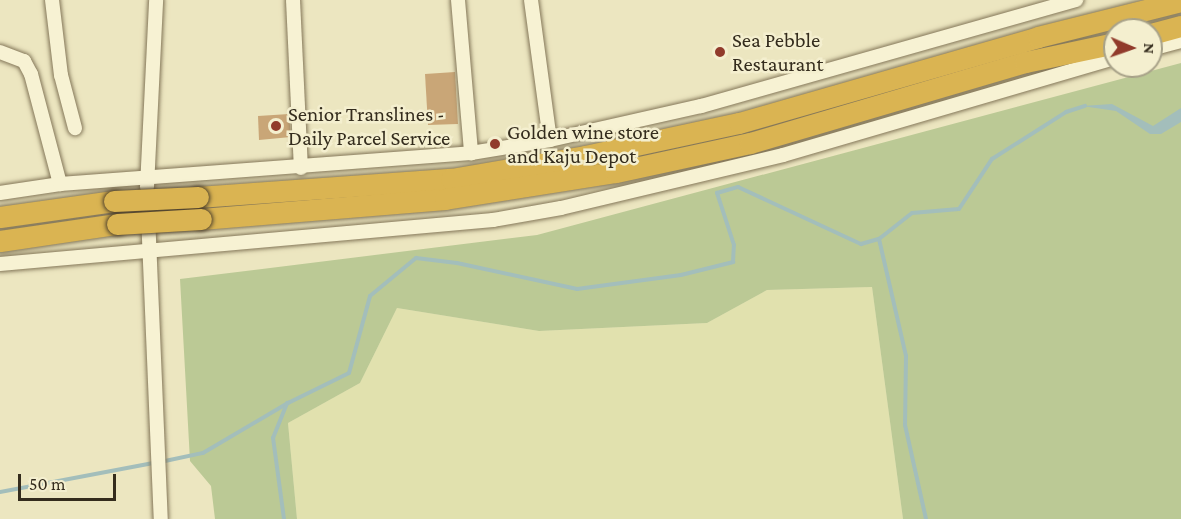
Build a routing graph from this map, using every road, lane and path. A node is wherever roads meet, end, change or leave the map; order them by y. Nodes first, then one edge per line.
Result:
1 (52, 0) edge
2 (156, 0) edge
3 (293, 0) edge
4 (458, 0) edge
5 (531, 0) edge
6 (1076, 0) edge
7 (1181, 1) edge
8 (1181, 26) edge
9 (1163, 31) edge
10 (1181, 41) edge
11 (1103, 46) edge
12 (1163, 46) edge
13 (0, 52) edge
14 (1103, 62) edge
15 (75, 128) dead end
16 (550, 140) junction
17 (471, 153) junction
18 (301, 168) junction
19 (147, 179) junction
20 (60, 184) junction
21 (0, 193) edge
22 (0, 217) edge
23 (0, 241) edge
24 (149, 248) junction
25 (0, 264) edge
26 (162, 519) edge

1 - 15 street
2 - 19 street
3 - 18 street
4 - 17 street
5 - 16 street
6 - 16 street
7 - 22 highway, bridge
8 - 9 highway
10 - 12 street
11 - 23 highway, bridge
13 - 20 street
14 - 24 street
16 - 17 street
17 - 18 street
18 - 19 street
19 - 20 street
19 - 24 street
20 - 21 street
24 - 25 street
24 - 26 street

